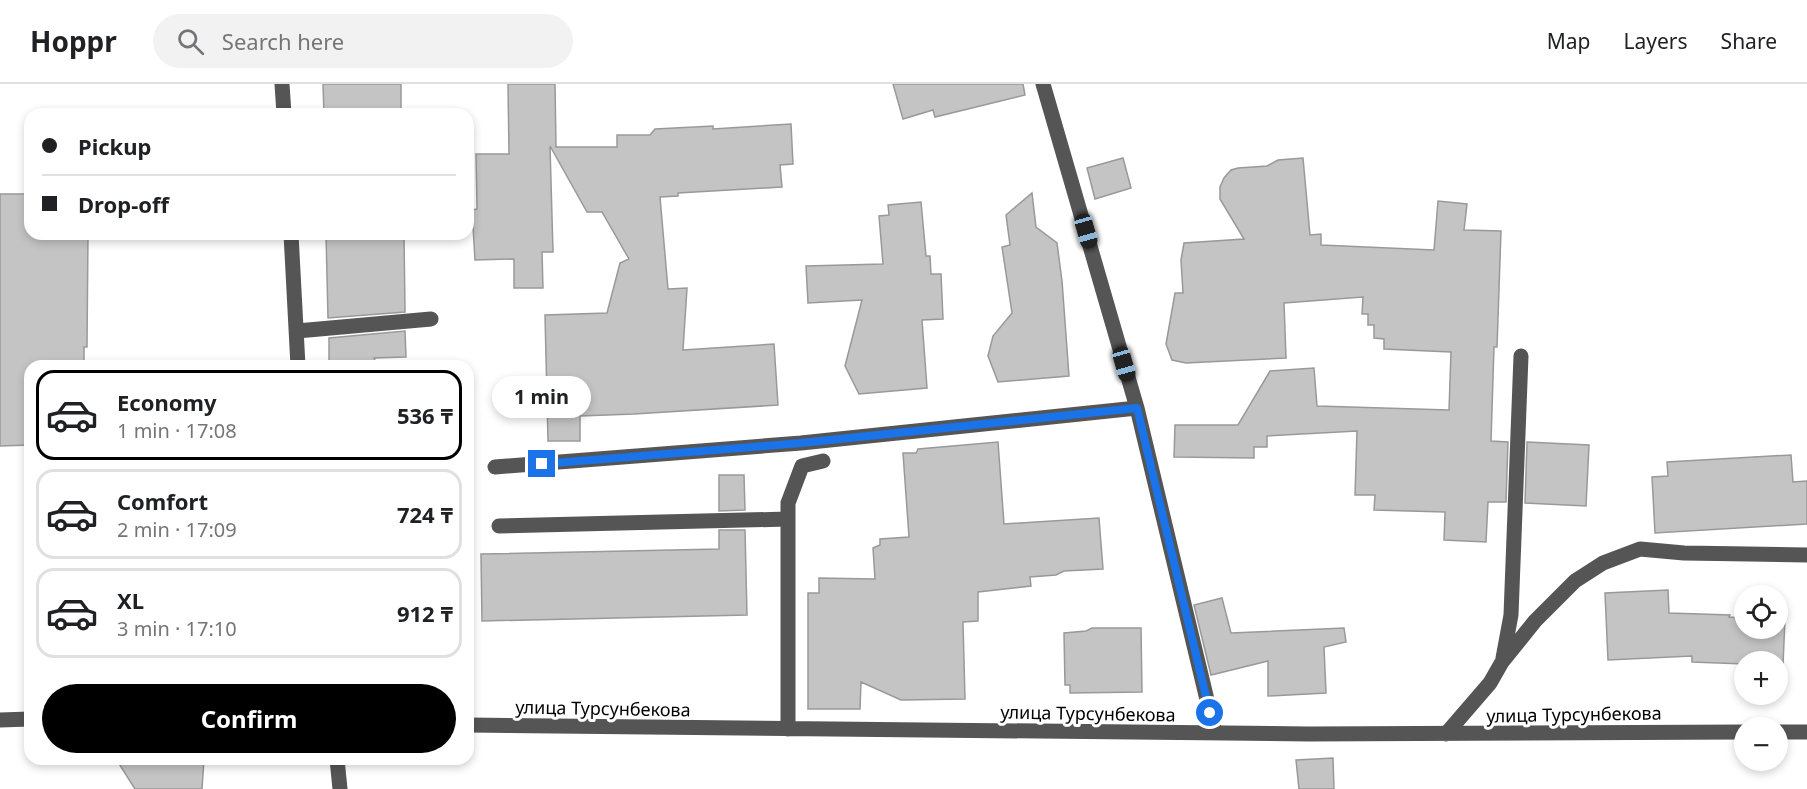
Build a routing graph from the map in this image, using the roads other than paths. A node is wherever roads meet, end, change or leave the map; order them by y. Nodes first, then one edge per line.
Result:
1 (282, 84) edge
2 (1043, 84) edge
3 (284, 108) edge
4 (291, 240) edge
5 (431, 319) dead end
6 (297, 331) junction
7 (1521, 356) dead end
8 (298, 360) edge
9 (1137, 408) junction
10 (823, 461) dead end
11 (495, 467) dead end
12 (788, 519) junction
13 (499, 525) dead end
14 (1807, 555) edge
15 (1502, 662) junction
16 (24, 719) edge
17 (0, 720) edge
18 (474, 725) edge
19 (788, 729) junction
20 (1734, 732) edge
21 (1788, 732) edge
22 (1807, 732) edge
23 (1215, 734) junction
24 (1446, 734) junction
25 (338, 765) edge
26 (340, 789) edge

1 - 3 street
2 - 9 street
4 - 6 street
5 - 6 street
6 - 8 street
7 - 15 street
9 - 11 street
9 - 23 street
10 - 12 street
12 - 13 street
12 - 19 street
14 - 15 street
15 - 24 street
16 - 17 street
18 - 19 street, улица Турсунбекова
19 - 23 street, улица Турсунбекова
20 - 24 street, улица Турсунбекова
21 - 22 street
23 - 24 street, улица Турсунбекова
25 - 26 street

